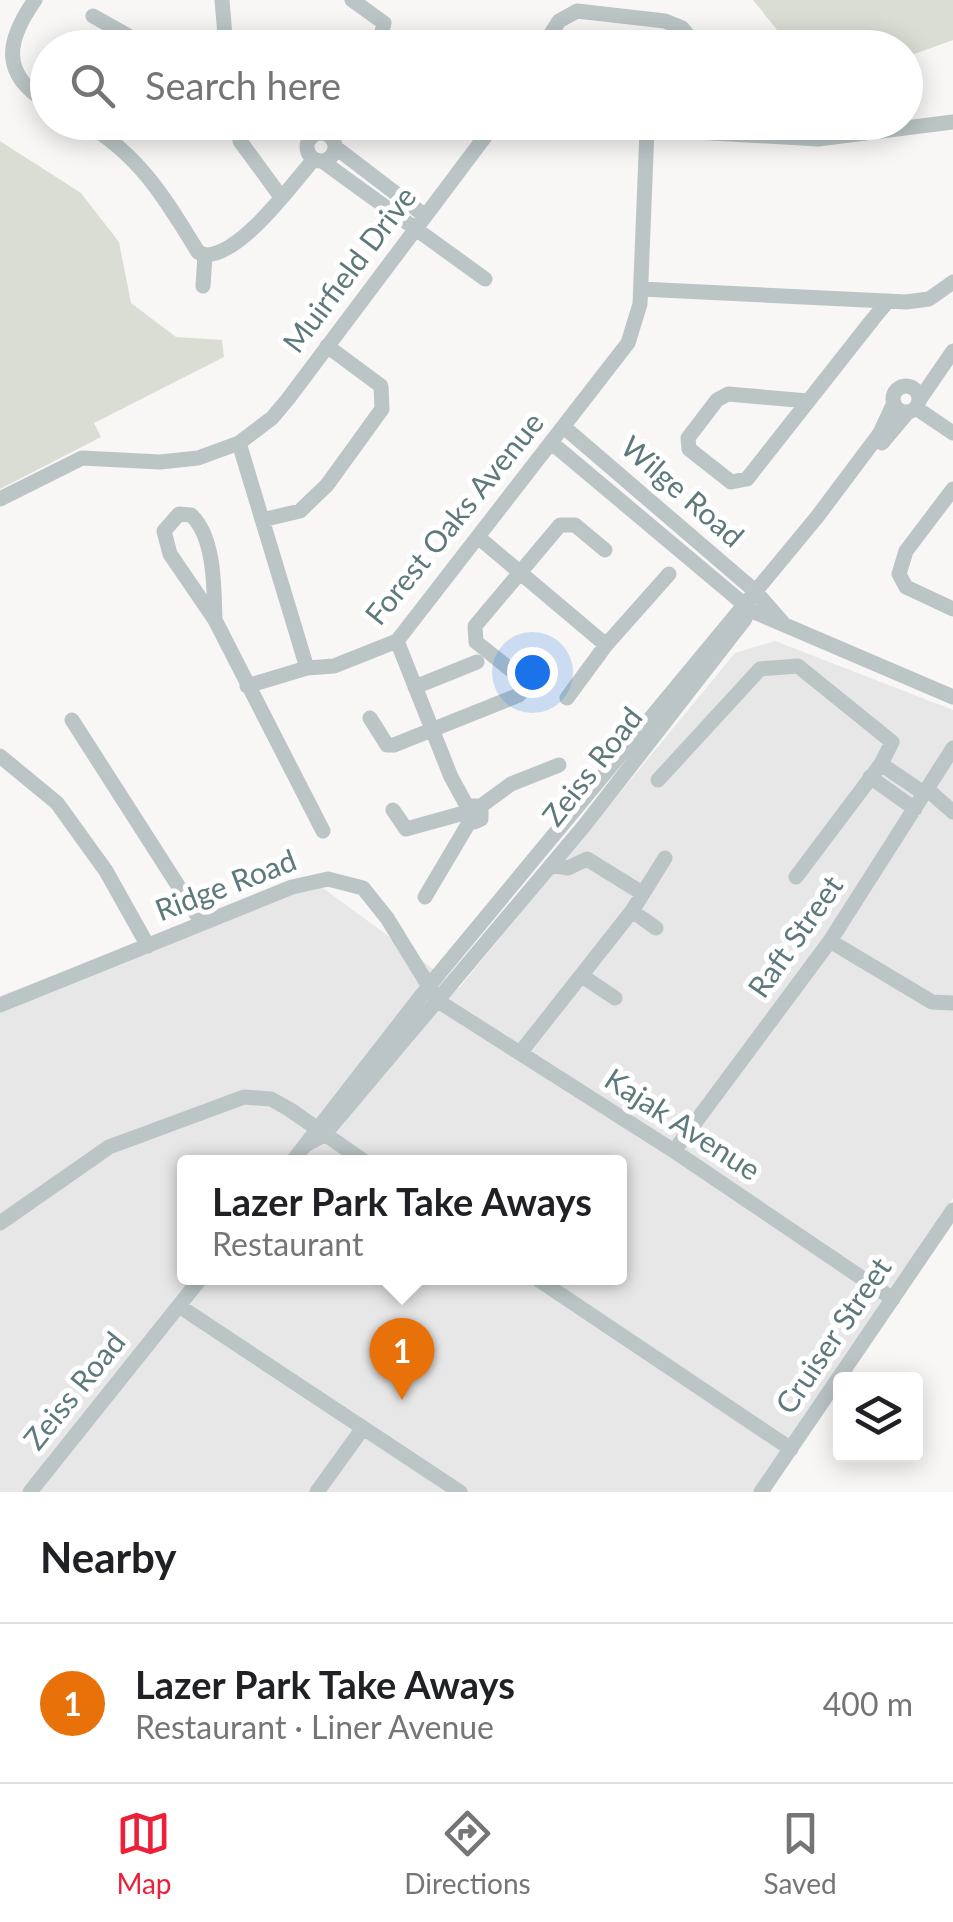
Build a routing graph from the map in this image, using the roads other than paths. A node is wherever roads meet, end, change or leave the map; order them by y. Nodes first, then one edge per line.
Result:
1 (34, 0) edge
2 (222, 0) edge
3 (352, 0) edge
4 (93, 16) dead end
5 (118, 30) edge
6 (224, 30) edge
7 (382, 30) edge
8 (553, 30) edge
9 (684, 30) edge
10 (30, 89) edge
11 (953, 122) edge
12 (923, 126) edge
13 (108, 140) edge
14 (311, 140) edge
15 (333, 140) edge
16 (338, 140) edge
17 (482, 140) edge
18 (647, 140) edge
19 (240, 141) dead end
20 (318, 160) junction
21 (281, 198) junction
22 (420, 220) junction
23 (205, 255) junction
24 (485, 279) dead end
25 (953, 282) edge
26 (203, 286) dead end
27 (641, 290) junction
28 (888, 301) junction
29 (326, 346) junction
30 (953, 351) edge
31 (808, 402) junction
32 (909, 402) junction
33 (565, 428) junction
34 (953, 432) edge
35 (239, 443) junction
36 (553, 444) junction
37 (635, 485) junction
38 (953, 489) edge
39 (0, 499) edge
40 (621, 503) junction
41 (262, 520) junction
42 (478, 537) junction
43 (605, 550) dead end
44 (519, 573) junction
45 (670, 574) dead end
46 (753, 602) junction
47 (953, 609) edge
48 (215, 620) junction
49 (398, 641) junction
50 (606, 645) junction
51 (476, 662) dead end
52 (307, 668) junction
53 (248, 686) junction
54 (415, 687) junction
55 (567, 698) dead end
56 (953, 698) edge
57 (370, 718) dead end
58 (72, 720) dead end
59 (432, 729) junction
60 (953, 748) edge
61 (0, 756) edge
62 (559, 765) dead end
63 (876, 771) junction
64 (658, 780) dead end
65 (926, 792) junction
66 (394, 810) dead end
67 (915, 810) junction
68 (471, 811) junction
69 (953, 812) edge
70 (323, 831) dead end
71 (666, 858) dead end
72 (551, 865) junction
73 (796, 877) dead end
74 (642, 893) junction
75 (425, 897) dead end
76 (632, 911) junction
77 (202, 923) junction
78 (656, 928) dead end
79 (830, 941) junction
80 (148, 946) junction
81 (582, 976) junction
82 (428, 986) junction
83 (615, 998) dead end
84 (438, 1001) junction
85 (953, 1003) edge
86 (0, 1006) edge
87 (520, 1054) junction
88 (320, 1131) junction
89 (674, 1151) junction
90 (298, 1155) edge
91 (355, 1155) edge
92 (953, 1210) edge
93 (0, 1223) edge
94 (195, 1285) edge
95 (546, 1285) edge
96 (893, 1298) junction
97 (178, 1306) junction
98 (363, 1428) junction
99 (791, 1449) junction
100 (30, 1492) edge
101 (317, 1492) edge
102 (460, 1492) edge
103 (761, 1492) edge

1 - 10 street
2 - 6 street
3 - 7 street
4 - 5 street
8 - 9 street
11 - 12 street
13 - 23 street
14 - 20 street
15 - 20 street
16 - 22 street
17 - 22 street, Muirfield Drive
18 - 27 street, Forest Oaks Avenue
19 - 21 street
20 - 21 street
20 - 22 street
21 - 23 street
22 - 24 street
22 - 29 street, Muirfield Drive
23 - 26 street
25 - 28 street
27 - 28 street
27 - 33 street, Forest Oaks Avenue
28 - 31 street
29 - 35 street, Muirfield Drive
29 - 41 street
30 - 32 street, Zeiss Road
31 - 31 street
32 - 34 street
32 - 46 street, Zeiss Road
33 - 36 street, Forest Oaks Avenue
33 - 37 street, Wilge Road
35 - 39 street
35 - 41 street
36 - 40 street, Wilge Road
36 - 42 street, Forest Oaks Avenue
37 - 40 street
37 - 46 street, Wilge Road
38 - 47 street
40 - 46 street, Wilge Road
41 - 52 street
42 - 44 street
42 - 49 street, Forest Oaks Avenue
43 - 44 street
44 - 50 street
44 - 59 street
45 - 50 street
46 - 56 street
46 - 72 street, Zeiss Road
46 - 82 street, Zeiss Road
48 - 48 street
48 - 53 street
49 - 52 street, Forest Oaks Avenue
49 - 54 street
50 - 55 street
51 - 54 street
52 - 53 street, Forest Oaks Avenue
53 - 70 street
54 - 59 street
57 - 59 street
58 - 77 street
59 - 68 street
60 - 65 street, Raft Street
61 - 80 street
62 - 68 street
63 - 64 street
63 - 65 street
63 - 67 street
63 - 73 street
65 - 67 street, Raft Street
65 - 69 street
66 - 68 street
67 - 79 street, Raft Street
68 - 75 street
71 - 74 street
72 - 74 street
72 - 84 street, Zeiss Road
74 - 76 street
76 - 78 street
76 - 81 street
77 - 80 street, Ridge Road
77 - 82 street, Ridge Road
79 - 85 street
79 - 89 street, Raft Street
80 - 86 street, Ridge Road
81 - 83 street
81 - 87 street
82 - 84 street, Ridge Road
82 - 88 street, Zeiss Road
84 - 87 street, Kajak Avenue
84 - 88 street, Zeiss Road
87 - 89 street, Kajak Avenue
88 - 90 street, Zeiss Road
88 - 91 street
88 - 93 street
89 - 96 street, Kajak Avenue
92 - 96 street, Cruiser Street
94 - 97 street, Zeiss Road
95 - 99 street
96 - 99 street, Cruiser Street
97 - 98 street
97 - 100 street, Zeiss Road
98 - 101 street
98 - 102 street
99 - 103 street, Cruiser Street

